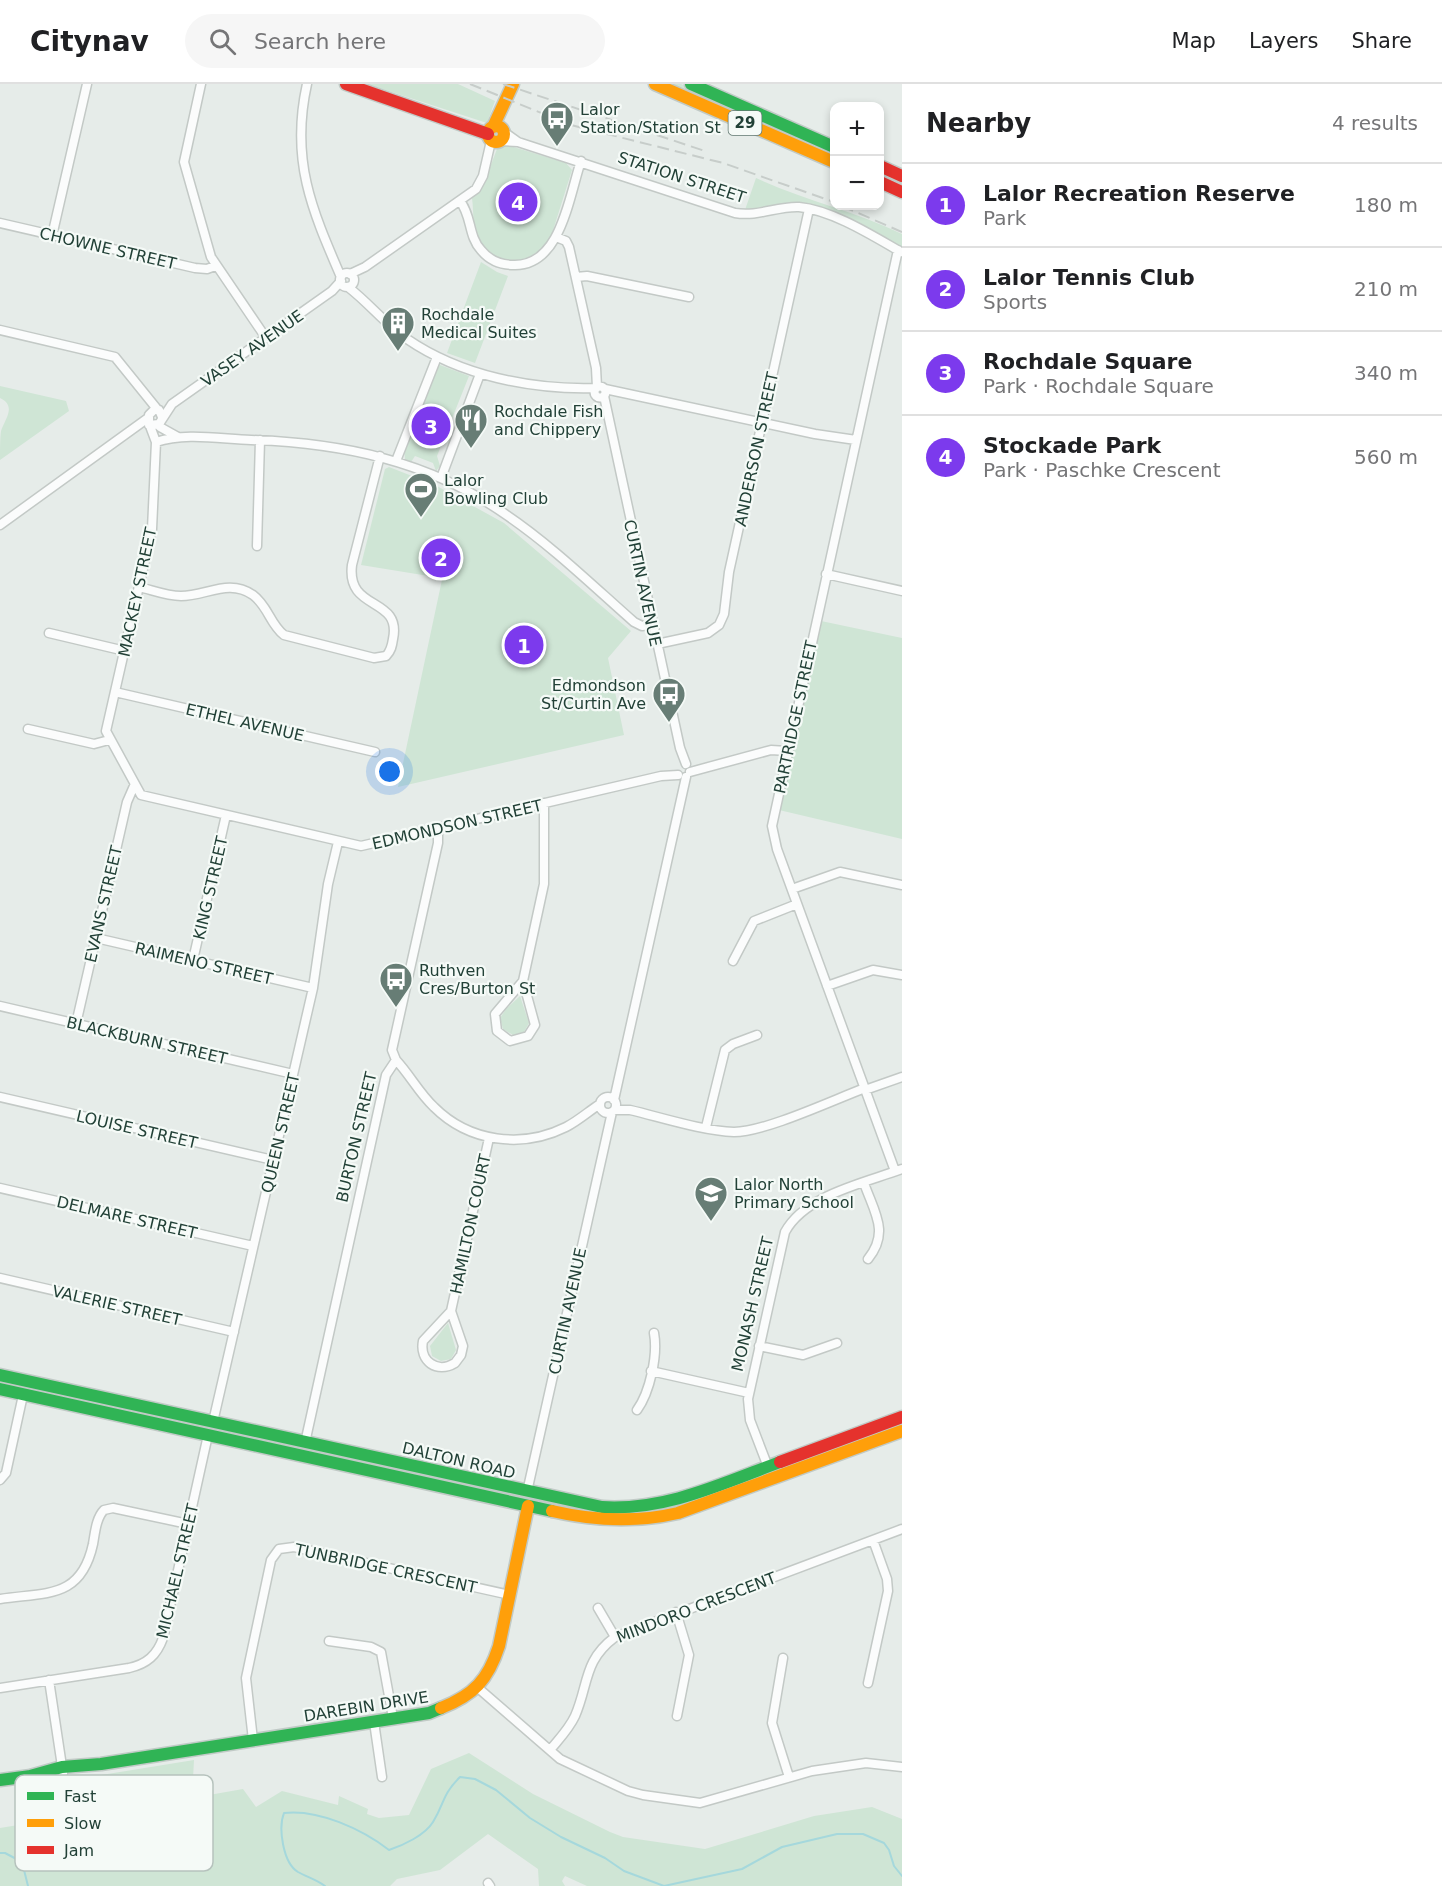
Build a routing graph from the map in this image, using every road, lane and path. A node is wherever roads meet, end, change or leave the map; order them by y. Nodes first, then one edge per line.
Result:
1 (87, 84) edge
2 (201, 84) edge
3 (307, 84) edge
4 (345, 84) edge
5 (513, 84) edge
6 (655, 84) edge
7 (691, 84) edge
8 (496, 134) junction
9 (830, 145) edge
10 (830, 160) edge
11 (580, 162) junction
12 (884, 168) edge
13 (902, 177) edge
14 (884, 184) edge
15 (899, 190) edge
16 (464, 198) junction
17 (808, 209) junction
18 (0, 223) edge
19 (52, 236) junction
20 (556, 237) junction
21 (900, 251) edge
22 (215, 266) junction
23 (576, 277) junction
24 (348, 280) junction
25 (688, 297) dead end
26 (0, 330) edge
27 (266, 338) junction
28 (437, 357) junction
29 (480, 374) junction
30 (601, 392) junction
31 (155, 418) junction
32 (762, 422) junction
33 (182, 438) junction
34 (260, 440) junction
35 (856, 440) junction
36 (156, 442) junction
37 (380, 456) junction
38 (396, 461) junction
39 (441, 478) junction
40 (0, 525) edge
41 (257, 546) dead end
42 (826, 574) junction
43 (139, 587) junction
44 (902, 591) edge
45 (652, 625) junction
46 (49, 633) dead end
47 (657, 644) junction
48 (124, 651) junction
49 (115, 692) junction
50 (28, 729) dead end
51 (109, 740) junction
52 (787, 751) junction
53 (375, 752) dead end
54 (683, 770) junction
55 (134, 786) junction
56 (544, 803) junction
57 (226, 815) junction
58 (438, 828) junction
59 (338, 842) junction
60 (902, 885) edge
61 (792, 889) junction
62 (797, 904) junction
63 (96, 938) junction
64 (193, 960) junction
65 (733, 961) dead end
66 (902, 975) edge
67 (523, 981) junction
68 (828, 986) junction
69 (313, 988) junction
70 (0, 1006) edge
71 (76, 1024) junction
72 (757, 1035) dead end
73 (396, 1060) junction
74 (293, 1074) junction
75 (902, 1077) edge
76 (865, 1089) junction
77 (0, 1097) edge
78 (609, 1106) junction
79 (706, 1127) junction
80 (489, 1138) junction
81 (273, 1160) junction
82 (899, 1170) edge
83 (864, 1183) junction
84 (0, 1188) edge
85 (254, 1246) junction
86 (868, 1259) dead end
87 (0, 1278) edge
88 (451, 1311) junction
89 (234, 1332) junction
90 (654, 1333) dead end
91 (837, 1343) dead end
92 (759, 1346) junction
93 (651, 1371) junction
94 (0, 1375) edge
95 (0, 1389) edge
96 (749, 1393) junction
97 (23, 1395) junction
98 (637, 1410) dead end
99 (902, 1417) edge
100 (213, 1422) junction
101 (902, 1431) edge
102 (208, 1435) junction
103 (305, 1443) junction
104 (302, 1456) junction
105 (770, 1473) junction
106 (0, 1480) edge
107 (527, 1492) junction
108 (528, 1506) junction
109 (188, 1524) junction
110 (902, 1529) edge
111 (873, 1540) junction
112 (510, 1595) junction
113 (0, 1599) edge
114 (598, 1608) dead end
115 (676, 1612) junction
116 (615, 1637) junction
117 (329, 1641) dead end
118 (783, 1658) dead end
119 (49, 1680) junction
120 (868, 1683) dead end
121 (0, 1688) edge
122 (477, 1688) junction
123 (677, 1716) dead end
124 (393, 1718) junction
125 (374, 1722) junction
126 (253, 1740) junction
127 (550, 1750) junction
128 (902, 1767) edge
129 (63, 1770) junction
130 (36, 1775) edge
131 (382, 1777) dead end
132 (789, 1777) junction
133 (15, 1778) edge
134 (0, 1780) edge

1 - 19 street
2 - 22 street
3 - 24 street
4 - 8 main road, STATION STREET
5 - 8 main road
6 - 10 main road, 29
7 - 9 main road, 29
8 - 11 street, STATION STREET
8 - 16 street
11 - 17 street, STATION STREET
11 - 20 street
12 - 13 main road
13 - 15 street
14 - 15 main road
16 - 20 street
16 - 24 street, VASEY AVENUE
17 - 21 street, STATION STREET
17 - 32 street, ANDERSON STREET
18 - 19 street, CHOWNE STREET
19 - 22 street, CHOWNE STREET
20 - 23 street, CURTIN AVENUE
21 - 35 street, PARTRIDGE STREET
22 - 27 street
23 - 25 street
23 - 30 street, CURTIN AVENUE
24 - 27 street, VASEY AVENUE
24 - 28 street
26 - 31 street
27 - 31 street, VASEY AVENUE
28 - 29 street
28 - 38 street
29 - 30 street
29 - 39 street
30 - 32 street
30 - 45 street, CURTIN AVENUE
31 - 33 street
31 - 36 street, MACKEY STREET
31 - 40 street, VASEY AVENUE
32 - 35 street
32 - 47 street, ANDERSON STREET
33 - 34 street
33 - 36 street
34 - 37 street
34 - 41 street
35 - 42 street, PARTRIDGE STREET
36 - 43 street, MACKEY STREET
37 - 38 street
37 - 43 street
38 - 39 street
39 - 45 street
42 - 44 street
42 - 52 street, PARTRIDGE STREET
43 - 48 street, MACKEY STREET
45 - 47 street, CURTIN AVENUE
46 - 48 street
47 - 54 street, CURTIN AVENUE
48 - 49 street, MACKEY STREET
49 - 51 street, MACKEY STREET
49 - 53 street, ETHEL AVENUE
50 - 51 street
51 - 55 street
52 - 54 street, EDMONDSON STREET
52 - 61 street, PARTRIDGE STREET
54 - 56 street, EDMONDSON STREET
54 - 78 street, CURTIN AVENUE
55 - 57 street, EDMONDSON STREET
55 - 63 street, EVANS STREET
56 - 58 street, EDMONDSON STREET
56 - 67 street
57 - 59 street, EDMONDSON STREET
57 - 64 street, KING STREET
58 - 59 street, EDMONDSON STREET
58 - 73 street, BURTON STREET
59 - 69 street, QUEEN STREET
60 - 61 street
61 - 62 street, PARTRIDGE STREET
62 - 65 street
62 - 68 street, PARTRIDGE STREET
63 - 64 street, RAIMENO STREET
63 - 71 street, EVANS STREET
64 - 69 street, RAIMENO STREET
66 - 68 street
67 - 67 street
68 - 76 street, PARTRIDGE STREET
69 - 74 street, QUEEN STREET
70 - 71 street, BLACKBURN STREET
71 - 74 street, BLACKBURN STREET
72 - 79 street
73 - 80 street
73 - 103 street, BURTON STREET
74 - 81 street, QUEEN STREET
75 - 76 street
76 - 79 street
76 - 82 street, PARTRIDGE STREET
77 - 81 street, LOUISE STREET
78 - 79 street
78 - 80 street
78 - 107 street, CURTIN AVENUE
80 - 88 street, HAMILTON COURT
81 - 85 street, QUEEN STREET
82 - 83 street, MONASH STREET
83 - 86 street
83 - 92 street, MONASH STREET
84 - 85 street, DELMARE STREET
85 - 89 street, QUEEN STREET
87 - 89 street, VALERIE STREET
88 - 88 street, HAMILTON COURT
89 - 100 street, QUEEN STREET
90 - 93 street
91 - 92 street
92 - 96 street, MONASH STREET
93 - 96 street
93 - 98 street
94 - 100 main road, DALTON ROAD
95 - 97 main road, DALTON ROAD
96 - 105 street, MONASH STREET
97 - 102 main road, DALTON ROAD
97 - 106 street
99 - 105 main road, DALTON ROAD
100 - 103 main road, DALTON ROAD
101 - 105 main road, DALTON ROAD
102 - 104 main road, DALTON ROAD
102 - 109 street, MICHAEL STREET
103 - 104 main road, BURTON STREET
103 - 107 main road, DALTON ROAD
104 - 108 main road, DALTON ROAD
105 - 107 main road, DALTON ROAD
105 - 108 main road, DALTON ROAD
108 - 112 main road, DAREBIN DRIVE
109 - 113 street
109 - 119 street, MICHAEL STREET
110 - 111 street, MINDORO CRESCENT
111 - 115 street, MINDORO CRESCENT
111 - 120 street
112 - 122 main road, DAREBIN DRIVE
112 - 126 street, TUNBRIDGE CRESCENT
114 - 116 street
115 - 116 street, MINDORO CRESCENT
115 - 123 street
116 - 127 street, MINDORO CRESCENT
117 - 124 street
118 - 132 street
119 - 121 street, MICHAEL STREET
119 - 129 street
122 - 124 main road, DAREBIN DRIVE
122 - 127 street
124 - 125 main road, DAREBIN DRIVE
125 - 126 main road, DAREBIN DRIVE
125 - 131 street
126 - 129 main road, DAREBIN DRIVE
127 - 132 street
128 - 132 street
129 - 130 main road, DAREBIN DRIVE
133 - 134 main road, DAREBIN DRIVE

